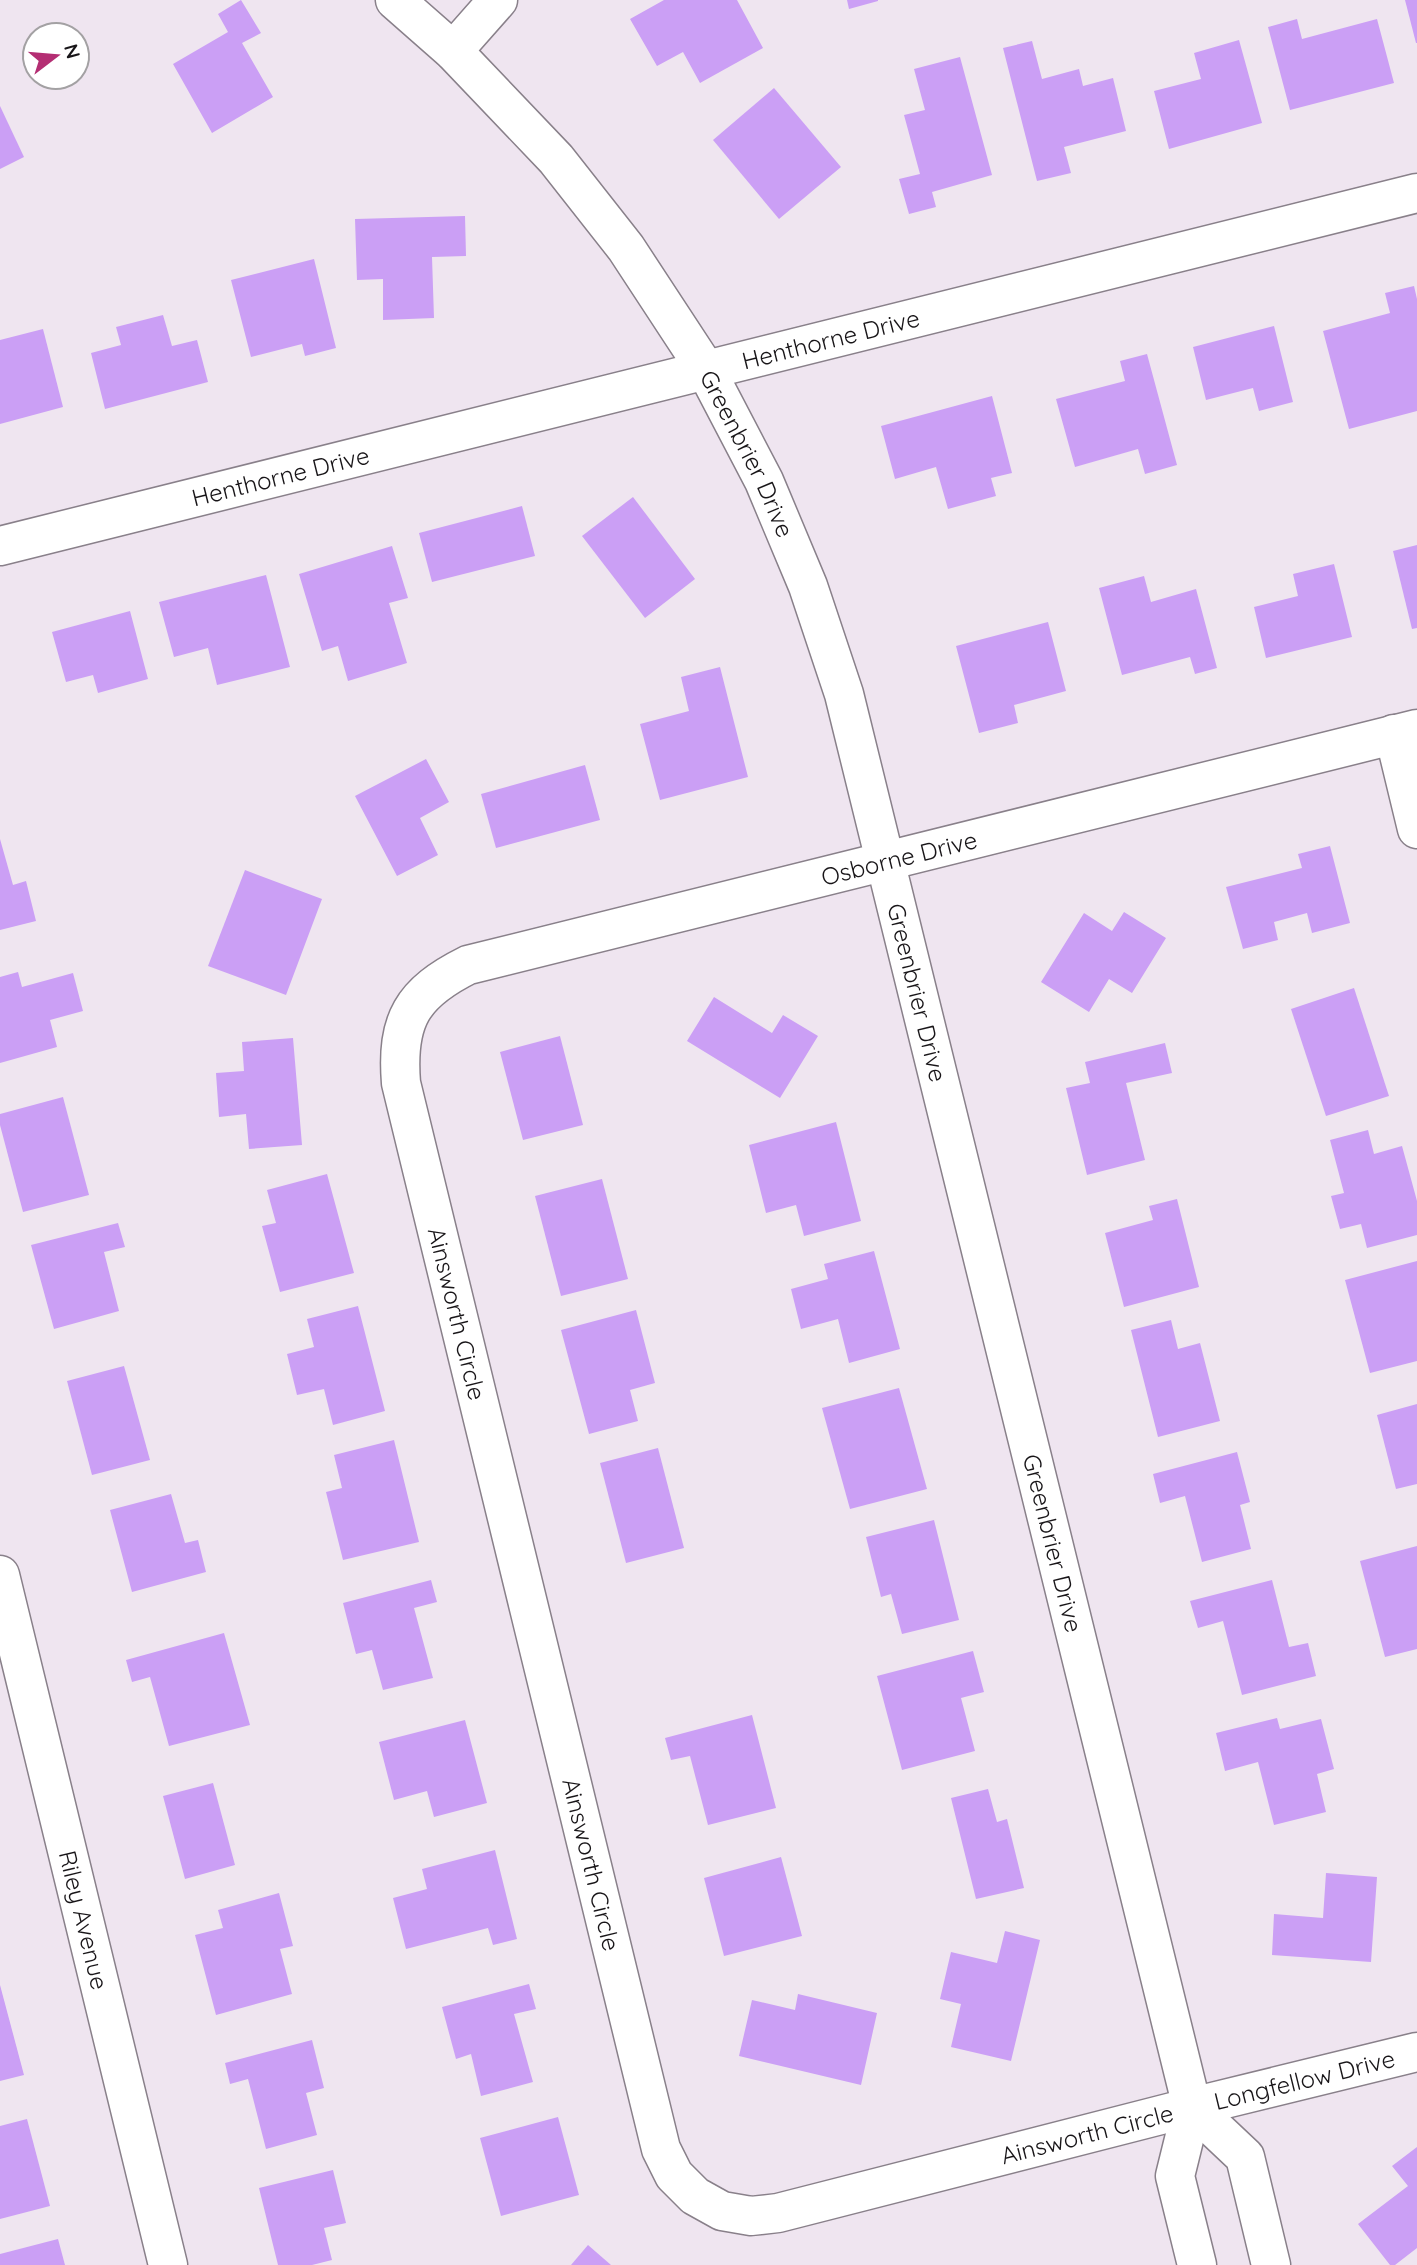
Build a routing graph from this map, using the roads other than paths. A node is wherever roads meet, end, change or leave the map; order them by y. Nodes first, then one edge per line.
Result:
1 (395, 0) edge
2 (498, 0) edge
3 (453, 51) junction
4 (1417, 193) edge
5 (706, 370) junction
6 (0, 546) edge
7 (1405, 731) edge
8 (1417, 829) edge
9 (886, 861) junction
10 (405, 1024) joint
11 (0, 1575) edge
12 (1417, 2052) edge
13 (1192, 2107) junction
14 (168, 2265) edge
15 (1197, 2265) edge
16 (1271, 2265) edge

1 - 3 street, Greenbrier Drive
2 - 3 street
3 - 5 street, Greenbrier Drive
4 - 5 street, Henthorne Drive
5 - 6 street, Henthorne Drive
5 - 9 street, Greenbrier Drive
7 - 8 street
7 - 9 street, Osborne Drive
9 - 10 street, Osborne Drive
9 - 13 street, Greenbrier Drive
10 - 13 street, Ainsworth Circle
11 - 14 street, Riley Avenue
12 - 13 street, Longfellow Drive
13 - 15 street, Greenbrier Drive
13 - 16 street

